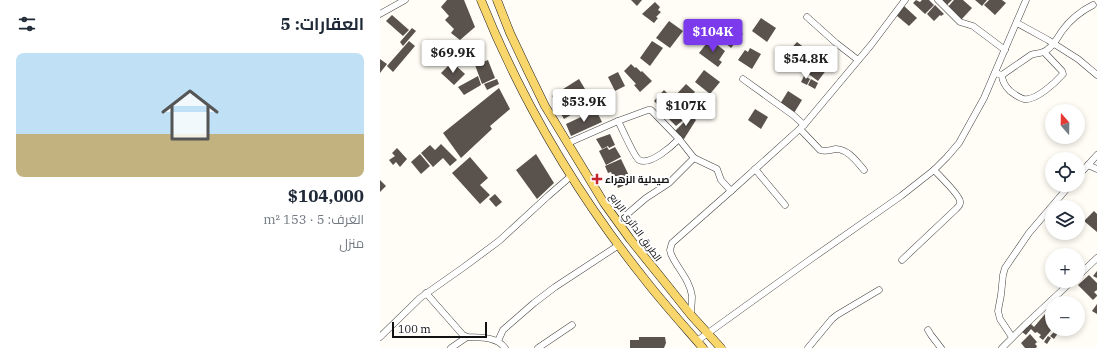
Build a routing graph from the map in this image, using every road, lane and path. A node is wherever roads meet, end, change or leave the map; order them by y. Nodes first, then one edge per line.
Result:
1 (405, 0) edge
2 (481, 0) edge
3 (497, 0) edge
4 (905, 0) edge
5 (938, 0) edge
6 (1026, 0) edge
7 (1093, 5) edge
8 (380, 14) edge
9 (807, 17) dead end
10 (1017, 23) junction
11 (1053, 44) junction
12 (1005, 50) junction
13 (1044, 52) junction
14 (858, 60) junction
15 (995, 73) junction
16 (1002, 75) junction
17 (1097, 75) edge
18 (742, 79) dead end
19 (618, 121) junction
20 (802, 127) junction
21 (679, 139) junction
22 (568, 143) junction
23 (1097, 155) edge
24 (694, 158) junction
25 (1088, 165) junction
26 (1085, 168) edge
27 (755, 169) junction
28 (1097, 169) edge
29 (864, 170) dead end
30 (934, 170) junction
31 (571, 176) junction
32 (731, 191) junction
33 (1064, 192) edge
34 (785, 205) dead end
35 (618, 222) junction
36 (619, 245) junction
37 (1097, 258) edge
38 (902, 260) dead end
39 (1085, 269) edge
40 (1064, 288) edge
41 (879, 290) dead end
42 (426, 293) junction
43 (691, 315) junction
44 (572, 325) dead end
45 (928, 330) dead end
46 (708, 333) junction
47 (380, 337) edge
48 (466, 337) junction
49 (1012, 337) junction
50 (498, 341) junction
51 (697, 341) junction
52 (451, 348) edge
53 (505, 348) edge
54 (538, 348) edge
55 (703, 348) edge
56 (721, 348) edge
57 (808, 348) edge
58 (941, 348) edge
59 (1002, 348) edge

1 - 8 street
2 - 31 main road
3 - 22 main road, الطريق الدائري الرابع
4 - 14 street
5 - 12 street
6 - 10 street
7 - 11 street
9 - 14 street
10 - 11 street
10 - 12 street
11 - 13 street
11 - 17 street
12 - 15 street
13 - 16 street
13 - 16 street
14 - 20 street
15 - 16 street
15 - 30 street
18 - 20 street
19 - 21 street
19 - 21 street
19 - 22 street
20 - 27 street
20 - 29 street
21 - 24 street
22 - 35 main road, الطريق الدائري الرابع
23 - 25 street
24 - 32 street
24 - 35 street
25 - 26 street
25 - 28 street
27 - 32 street
27 - 34 street
30 - 38 street
30 - 46 street
31 - 36 main road
31 - 42 street
32 - 43 street
33 - 49 street
35 - 43 main road, الطريق الدائري الرابع
36 - 50 street
36 - 51 main road
37 - 39 street
40 - 49 street
41 - 57 street
42 - 47 street
42 - 48 street
43 - 46 main road, الطريق الدائري الرابع
44 - 54 street
45 - 58 street
46 - 51 street
46 - 56 main road, الطريق الدائري الرابع
48 - 50 street
48 - 52 street
49 - 59 street
50 - 53 street
51 - 55 main road

